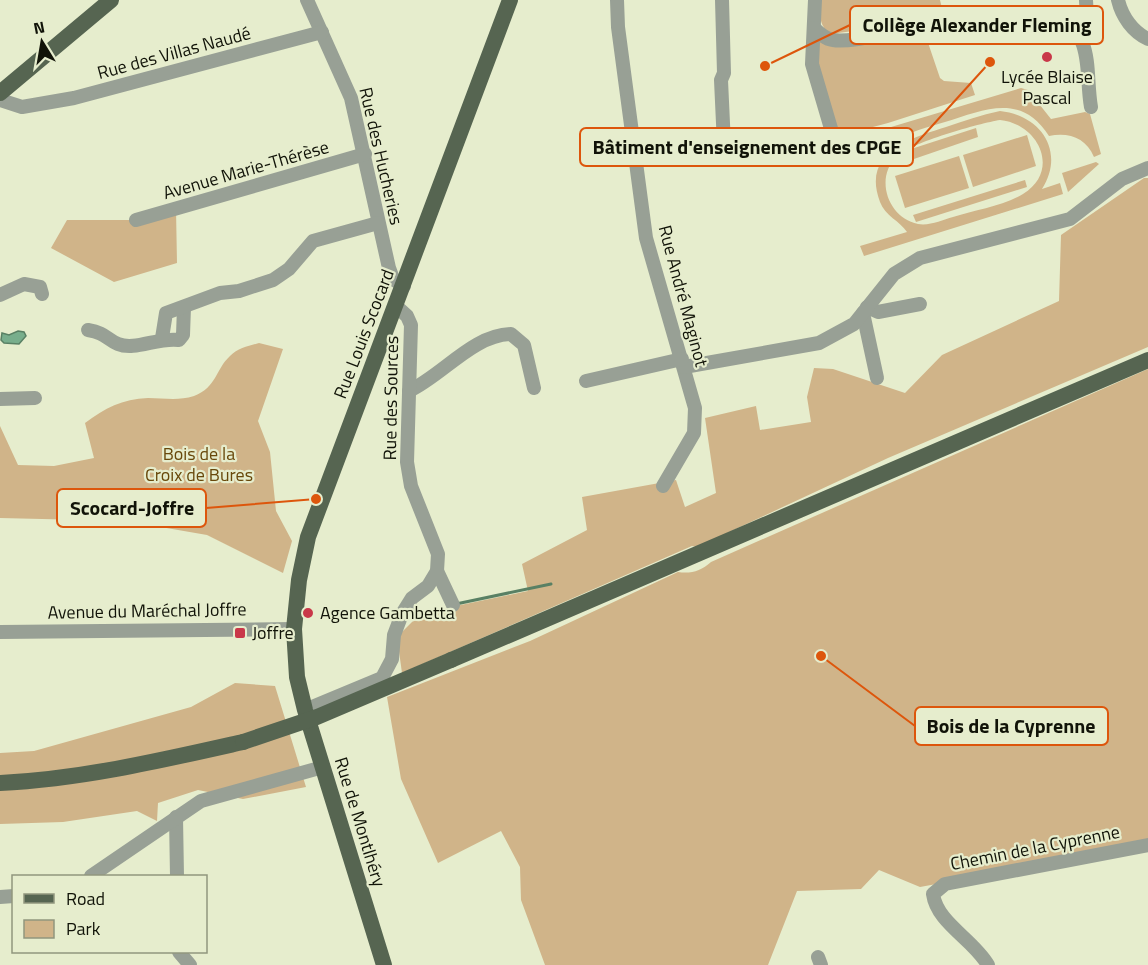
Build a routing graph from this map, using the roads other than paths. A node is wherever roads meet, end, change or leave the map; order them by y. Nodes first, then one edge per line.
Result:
1 (111, 0) edge
2 (307, 0) edge
3 (510, 0) edge
4 (617, 0) edge
5 (722, 0) edge
6 (815, 0) edge
7 (1086, 0) edge
8 (1119, 0) edge
9 (947, 17) dead end
10 (814, 28) junction
11 (322, 32) junction
12 (1148, 39) edge
13 (0, 93) edge
14 (0, 100) edge
15 (1091, 107) dead end
16 (832, 132) dead end
17 (724, 145) dead end
18 (365, 154) junction
19 (1148, 168) edge
20 (136, 220) dead end
21 (378, 223) junction
22 (404, 286) junction
23 (42, 294) dead end
24 (0, 295) edge
25 (920, 304) dead end
26 (396, 306) junction
27 (184, 307) junction
28 (865, 310) junction
29 (88, 330) dead end
30 (162, 338) junction
31 (1148, 360) edge
32 (683, 363) junction
33 (878, 378) dead end
34 (586, 381) dead end
35 (534, 388) dead end
36 (409, 391) junction
37 (35, 398) dead end
38 (0, 399) edge
39 (663, 486) dead end
40 (437, 571) junction
41 (453, 605) dead end
42 (294, 629) junction
43 (0, 632) edge
44 (300, 691) joint
45 (305, 710) junction
46 (323, 767) junction
47 (0, 783) edge
48 (176, 817) junction
49 (1148, 845) edge
50 (92, 875) edge
51 (177, 875) edge
52 (180, 953) edge
53 (190, 965) edge
54 (384, 965) edge
55 (988, 965) edge

1 - 13 main road
2 - 11 street, Rue des Hucheries
3 - 22 main road, Rue Louis Scocard
4 - 32 street, Rue André Maginot
5 - 17 street
6 - 10 street
7 - 15 street
8 - 12 street
9 - 10 street
10 - 16 street
11 - 14 street, Rue des Villas Naudé
11 - 18 street, Rue des Hucheries
18 - 20 street, Avenue Marie-Thérèse
18 - 21 street, Rue des Hucheries
19 - 28 street
21 - 22 street, Rue des Hucheries
21 - 27 street
22 - 26 main road, Rue Louis Scocard
23 - 24 street
25 - 28 street
26 - 36 street, Rue des Sources
26 - 42 main road, Rue Louis Scocard
27 - 30 street
27 - 30 street
28 - 32 street
28 - 33 street
29 - 30 street
31 - 47 main road, bridge
32 - 34 street
32 - 39 street, Rue André Maginot
35 - 36 street
36 - 40 street, Rue des Sources
37 - 38 street
40 - 41 street, Rue des Sources
40 - 45 street
42 - 43 street, Avenue du Maréchal Joffre
42 - 44 main road, Rue Louis Scocard
44 - 45 main road, Rue de Montlhéry
45 - 46 main road, Rue de Montlhéry
46 - 48 street
46 - 54 main road, Rue de Montlhéry
48 - 50 street
48 - 51 street
49 - 55 street, Chemin de la Cyprenne
52 - 53 street

